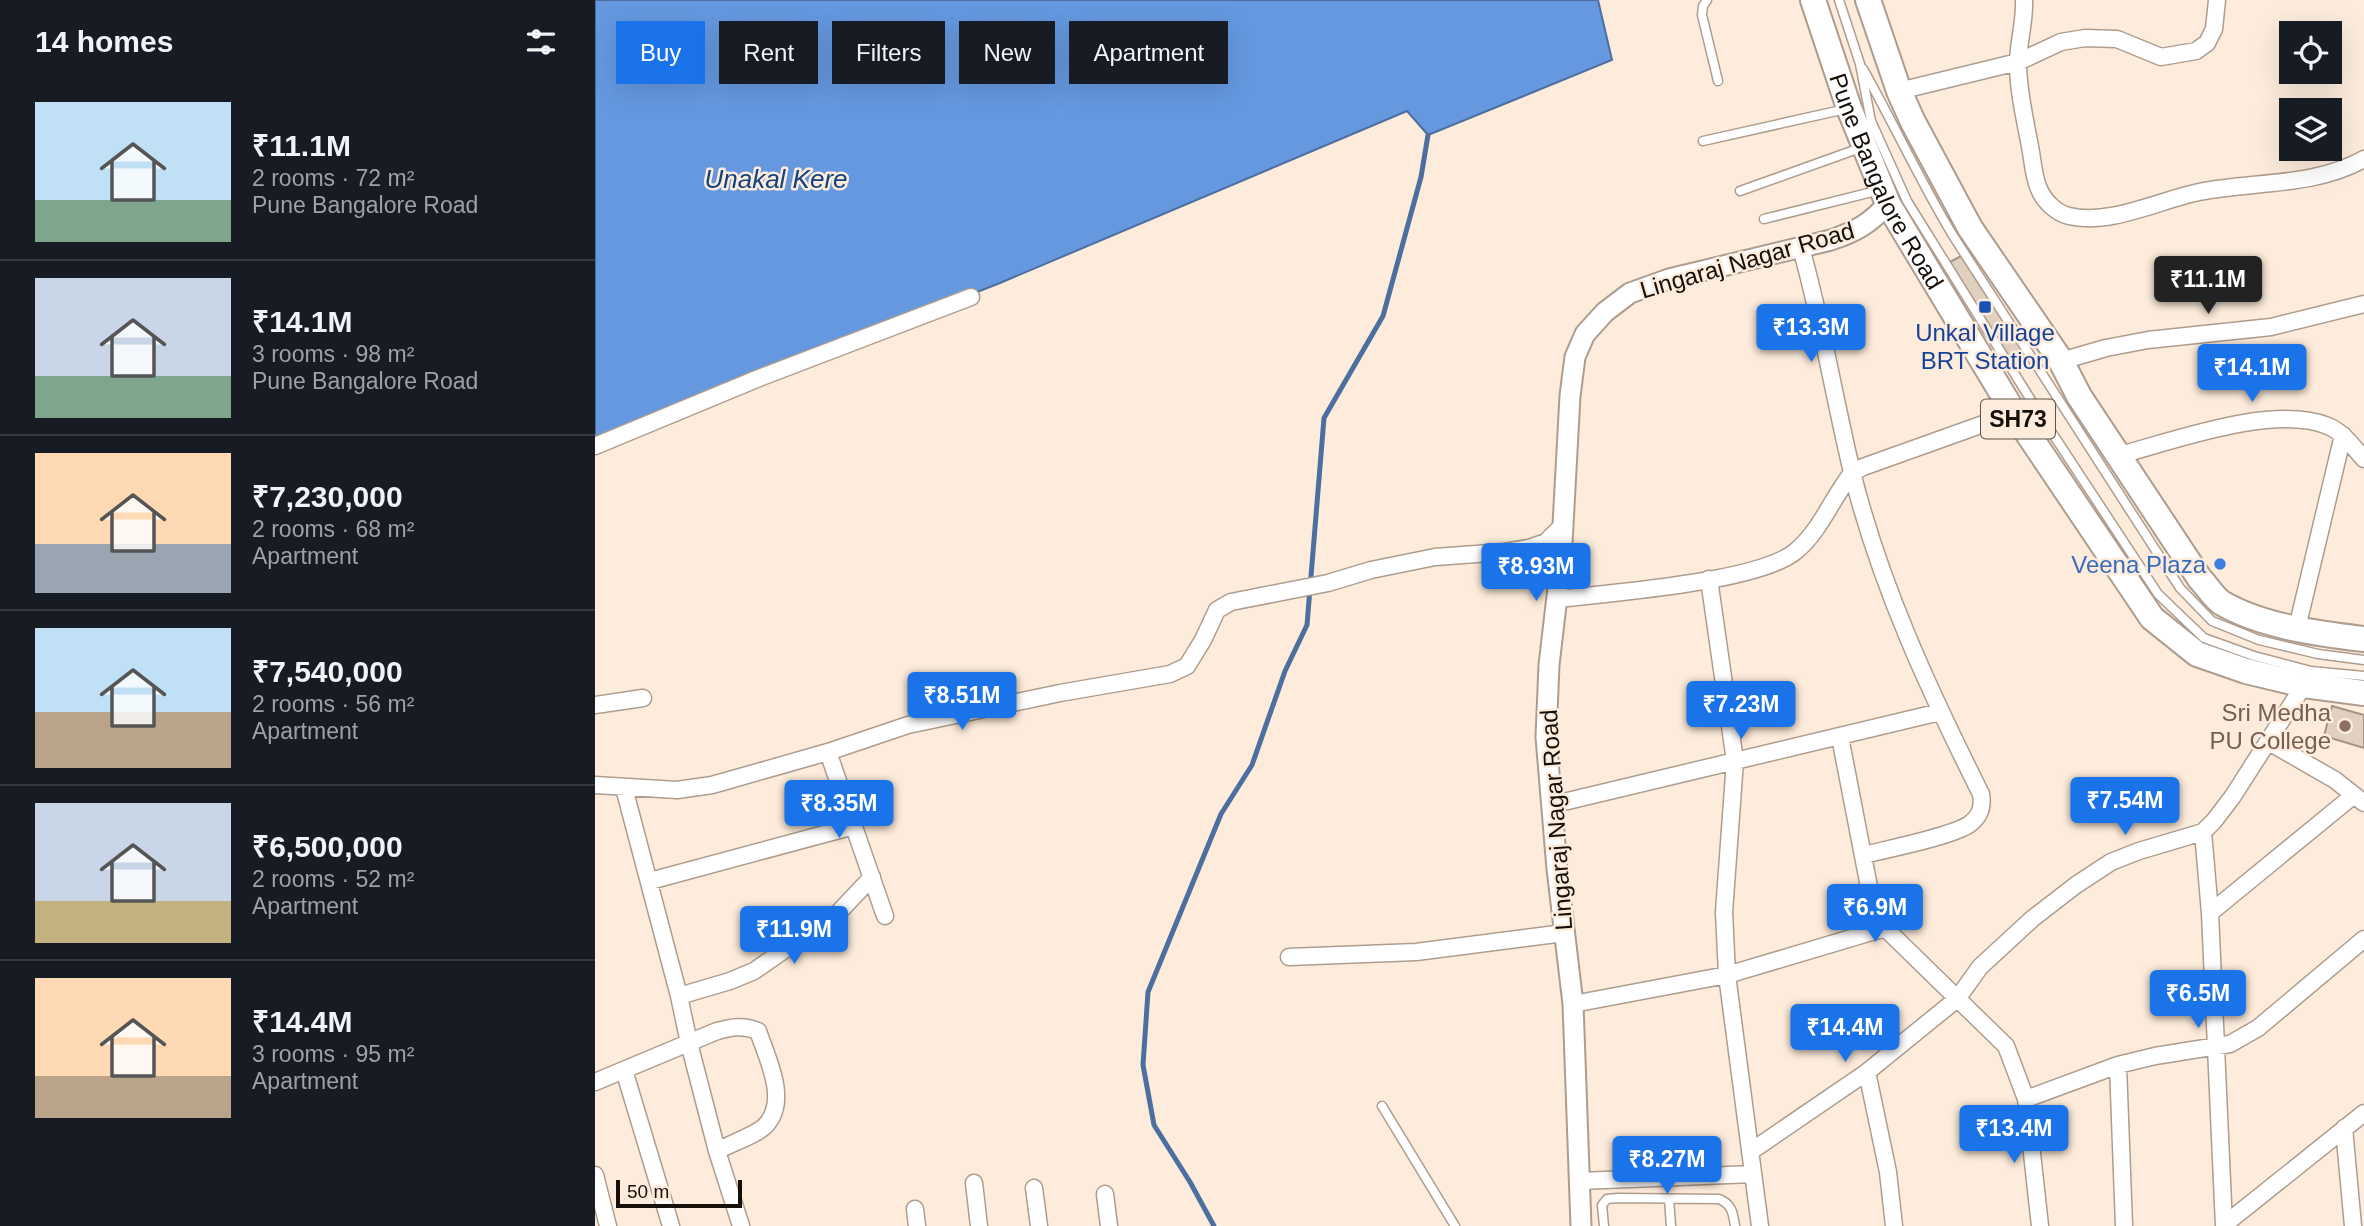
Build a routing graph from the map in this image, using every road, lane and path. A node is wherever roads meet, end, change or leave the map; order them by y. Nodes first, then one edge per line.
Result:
1 (1707, 0) edge
2 (1813, 0) edge
3 (1839, 0) edge
4 (1868, 0) edge
5 (2024, 0) edge
6 (2217, 0) edge
7 (2018, 62) junction
8 (1860, 64) junction
9 (1718, 81) dead end
10 (1899, 91) junction
11 (1849, 108) junction
12 (1703, 141) dead end
13 (1863, 147) junction
14 (2364, 159) edge
15 (1740, 191) dead end
16 (1885, 197) junction
17 (1764, 219) dead end
18 (1801, 248) junction
19 (971, 297) dead end
20 (2364, 304) edge
21 (2061, 361) junction
22 (2014, 413) junction
23 (2343, 435) junction
24 (595, 446) edge
25 (2120, 455) junction
26 (2364, 458) edge
27 (1852, 473) junction
28 (1562, 526) junction
29 (1709, 579) junction
30 (1557, 599) junction
31 (2297, 628) junction
32 (2364, 639) edge
33 (2364, 660) edge
34 (2364, 676) edge
35 (2304, 685) junction
36 (2364, 693) edge
37 (643, 698) dead end
38 (595, 705) edge
39 (1940, 712) junction
40 (1840, 737) junction
41 (2269, 742) junction
42 (828, 752) junction
43 (1735, 761) junction
44 (595, 785) edge
45 (624, 788) junction
46 (2359, 799) edge
47 (1551, 804) junction
48 (854, 826) junction
49 (2203, 832) junction
50 (1864, 855) junction
51 (871, 877) junction
52 (650, 881) junction
53 (2210, 913) junction
54 (885, 916) dead end
55 (1885, 928) junction
56 (1564, 933) junction
57 (2364, 939) edge
58 (1290, 957) dead end
59 (1727, 975) junction
60 (679, 996) junction
61 (1957, 999) junction
62 (1573, 1004) junction
63 (689, 1044) junction
64 (2217, 1048) junction
65 (2118, 1065) junction
66 (624, 1070) junction
67 (1867, 1072) junction
68 (595, 1082) edge
69 (2026, 1099) junction
70 (1382, 1106) dead end
71 (2364, 1113) edge
72 (2344, 1128) junction
73 (717, 1151) junction
74 (1750, 1152) junction
75 (1753, 1174) junction
76 (595, 1175) edge
77 (1580, 1181) junction
78 (974, 1183) dead end
79 (1034, 1188) dead end
80 (1105, 1194) dead end
81 (1669, 1199) junction
82 (915, 1209) dead end
83 (2224, 1225) edge
84 (608, 1226) edge
85 (671, 1226) edge
86 (741, 1226) edge
87 (917, 1226) edge
88 (979, 1226) edge
89 (1039, 1226) edge
90 (1109, 1226) edge
91 (1455, 1226) edge
92 (1581, 1226) edge
93 (1604, 1226) edge
94 (1671, 1226) edge
95 (1735, 1226) edge
96 (1760, 1226) edge
97 (1894, 1226) edge
98 (2039, 1226) edge
99 (2124, 1226) edge
100 (2353, 1226) edge

1 - 9 lane
2 - 11 main road, Pune Bangalore Road / SH73
3 - 8 lane
4 - 10 main road, Pune Bangalore Road / SH73
5 - 7 street
6 - 7 street
7 - 10 street
7 - 14 street
8 - 33 lane
8 - 34 lane
10 - 21 main road, Pune Bangalore Road / SH73
11 - 12 lane
11 - 13 main road, Pune Bangalore Road / SH73
13 - 15 lane
13 - 16 main road, Pune Bangalore Road / SH73
16 - 17 lane
16 - 18 street, Lingaraj Nagar Road
16 - 22 main road, Pune Bangalore Road / SH73
18 - 27 street
18 - 28 street, Lingaraj Nagar Road
19 - 24 street
20 - 21 street
21 - 25 main road, Pune Bangalore Road / SH73
22 - 27 street
22 - 35 main road, Pune Bangalore Road / SH73
23 - 25 street
23 - 26 street
23 - 31 street
25 - 31 main road, Pune Bangalore Road / SH73
27 - 29 street
27 - 39 street
28 - 30 street, Lingaraj Nagar Road
28 - 42 street
29 - 30 street
29 - 43 street
30 - 47 street, Lingaraj Nagar Road
31 - 32 main road, Pune Bangalore Road / SH73
35 - 36 main road, Pune Bangalore Road / SH73
35 - 41 street
37 - 38 street
39 - 40 street
39 - 50 street
40 - 43 street
40 - 50 street
41 - 46 street
41 - 49 street
42 - 45 street
42 - 48 street
43 - 47 street
43 - 59 street
44 - 45 street
45 - 52 street
46 - 53 street
47 - 56 street, Lingaraj Nagar Road
48 - 51 street
48 - 52 street
49 - 53 street
49 - 61 street
50 - 55 street
51 - 54 street
51 - 60 street
52 - 60 street
53 - 64 street
55 - 59 street
55 - 61 street
56 - 58 street
56 - 62 street, Lingaraj Nagar Road
57 - 64 street
59 - 62 street
59 - 74 street
60 - 63 street
61 - 67 street
61 - 69 street
62 - 77 street, Lingaraj Nagar Road
63 - 66 street
63 - 73 street
63 - 73 street
64 - 65 street
64 - 83 street
65 - 69 street
65 - 99 street
66 - 68 street
66 - 85 street
67 - 74 street
67 - 97 street
69 - 98 street
70 - 91 lane
71 - 72 street
72 - 83 street
72 - 100 street
73 - 86 street
74 - 75 street
75 - 77 street
75 - 96 street
76 - 84 street
77 - 92 street, Lingaraj Nagar Road
78 - 88 street
79 - 89 street
80 - 90 street
81 - 93 lane
81 - 94 lane
81 - 95 lane
82 - 87 street

